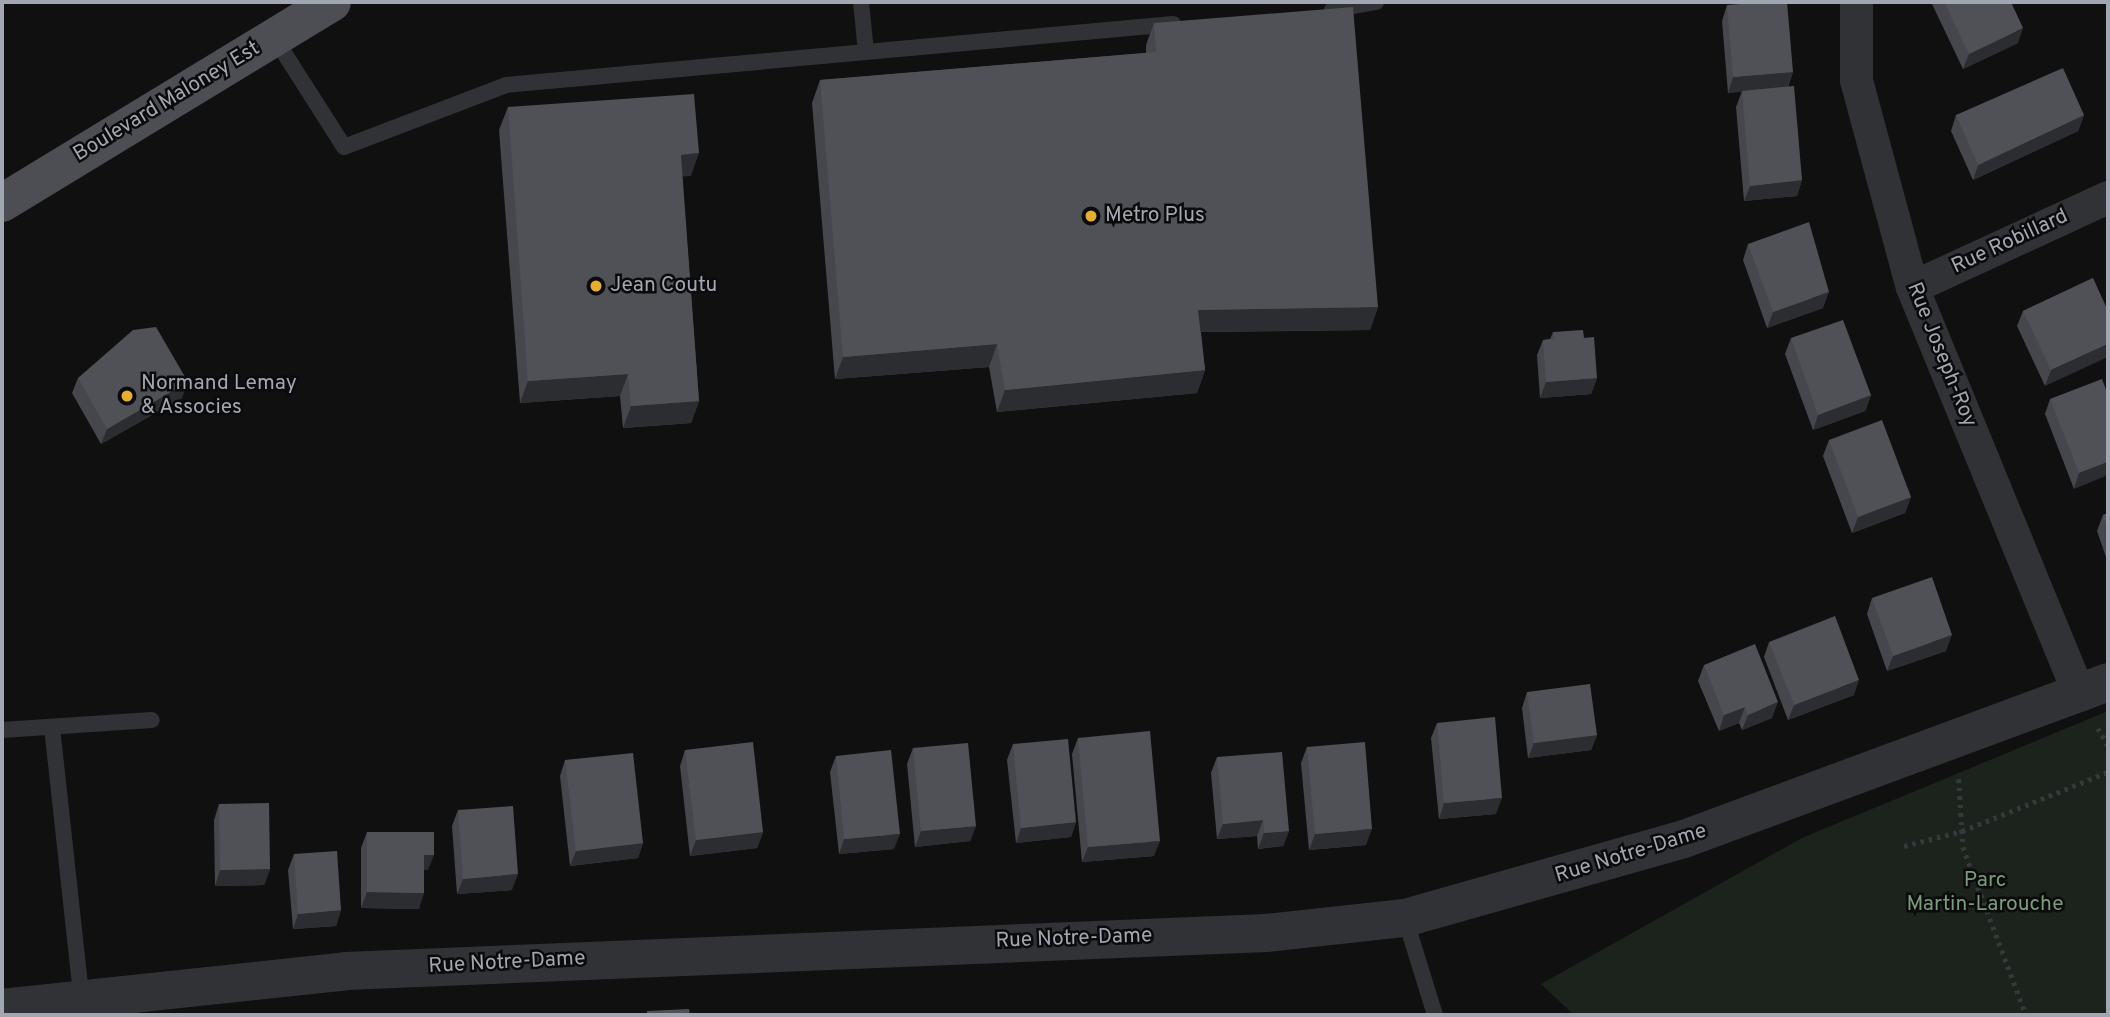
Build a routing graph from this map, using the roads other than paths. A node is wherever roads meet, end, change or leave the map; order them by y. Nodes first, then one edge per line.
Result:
1 (332, 2) edge
2 (861, 2) edge
3 (1376, 2) edge
4 (1856, 2) edge
5 (1308, 12) edge
6 (1187, 22) edge
7 (274, 37) junction
8 (866, 52) junction
9 (2108, 197) edge
10 (2, 203) edge
11 (1912, 287) junction
12 (2094, 688) edge
13 (152, 720) dead end
14 (52, 727) junction
15 (2, 730) edge
16 (1405, 918) junction
17 (81, 996) junction
18 (2, 1008) edge
19 (1435, 1015) edge

1 - 7 main road, Boulevard Maloney Est
2 - 8 lane
3 - 5 lane
4 - 11 street, Rue Joseph-Roy
6 - 8 lane
7 - 8 lane
7 - 10 main road, Boulevard Maloney Est
9 - 11 street, Rue Robillard
11 - 12 street, Rue Joseph-Roy
12 - 16 street, Rue Notre-Dame
13 - 14 lane
14 - 15 lane
14 - 17 lane
16 - 17 street, Rue Notre-Dame
16 - 19 lane
17 - 18 street, Rue Notre-Dame

